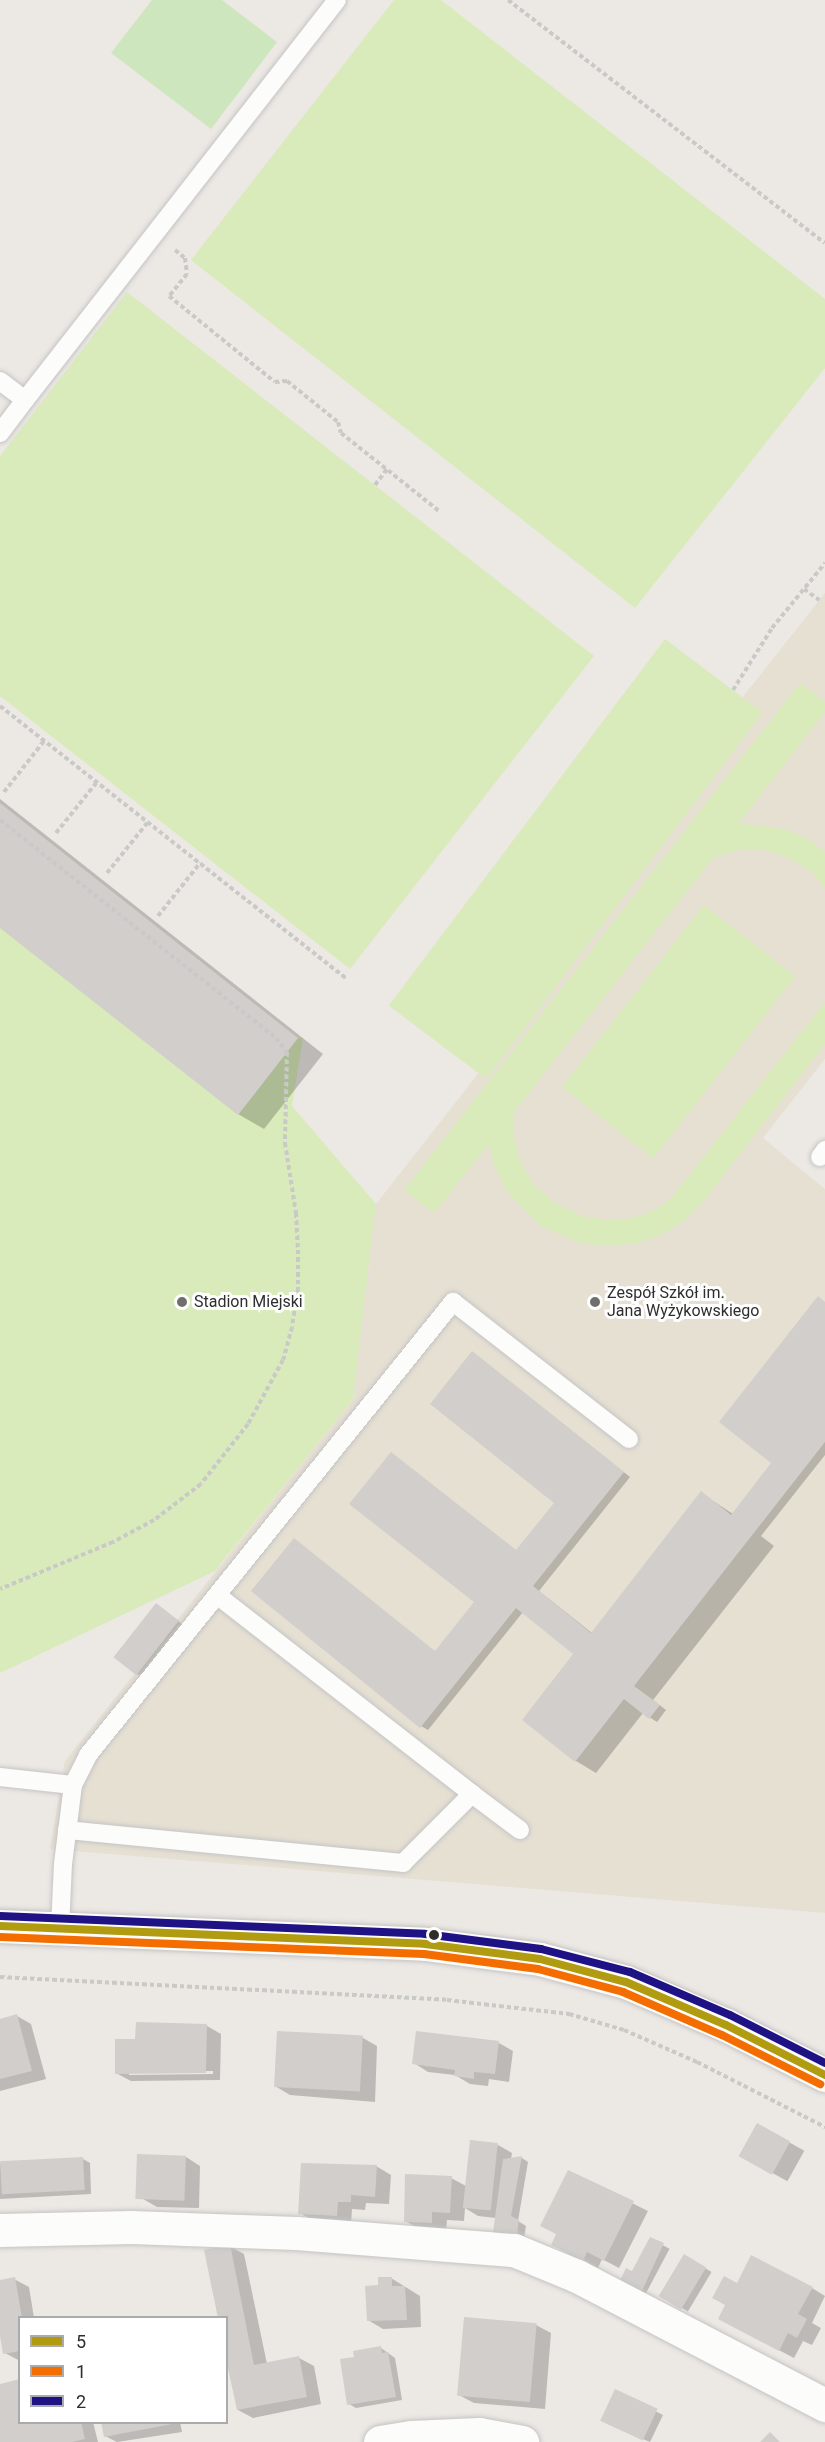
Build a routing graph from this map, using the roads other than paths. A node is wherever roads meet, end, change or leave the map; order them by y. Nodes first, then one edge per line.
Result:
1 (337, 0) edge
2 (0, 381) edge
3 (25, 400) junction
4 (0, 433) edge
5 (629, 1439) dead end
6 (218, 1596) junction
7 (0, 1777) edge
8 (73, 1785) junction
9 (472, 1794) junction
10 (67, 1830) junction
11 (520, 1830) dead end
12 (0, 1926) edge
13 (60, 1929) junction
14 (822, 2068) edge
15 (0, 2230) edge
16 (825, 2405) edge
17 (380, 2442) edge
18 (522, 2442) edge

1 - 3 lane
2 - 3 lane
3 - 4 lane
5 - 6 lane
6 - 8 lane
6 - 9 lane
7 - 8 lane
8 - 10 lane
9 - 10 lane
9 - 11 lane
10 - 13 lane
12 - 13 street
13 - 14 street
15 - 16 street
17 - 18 street

